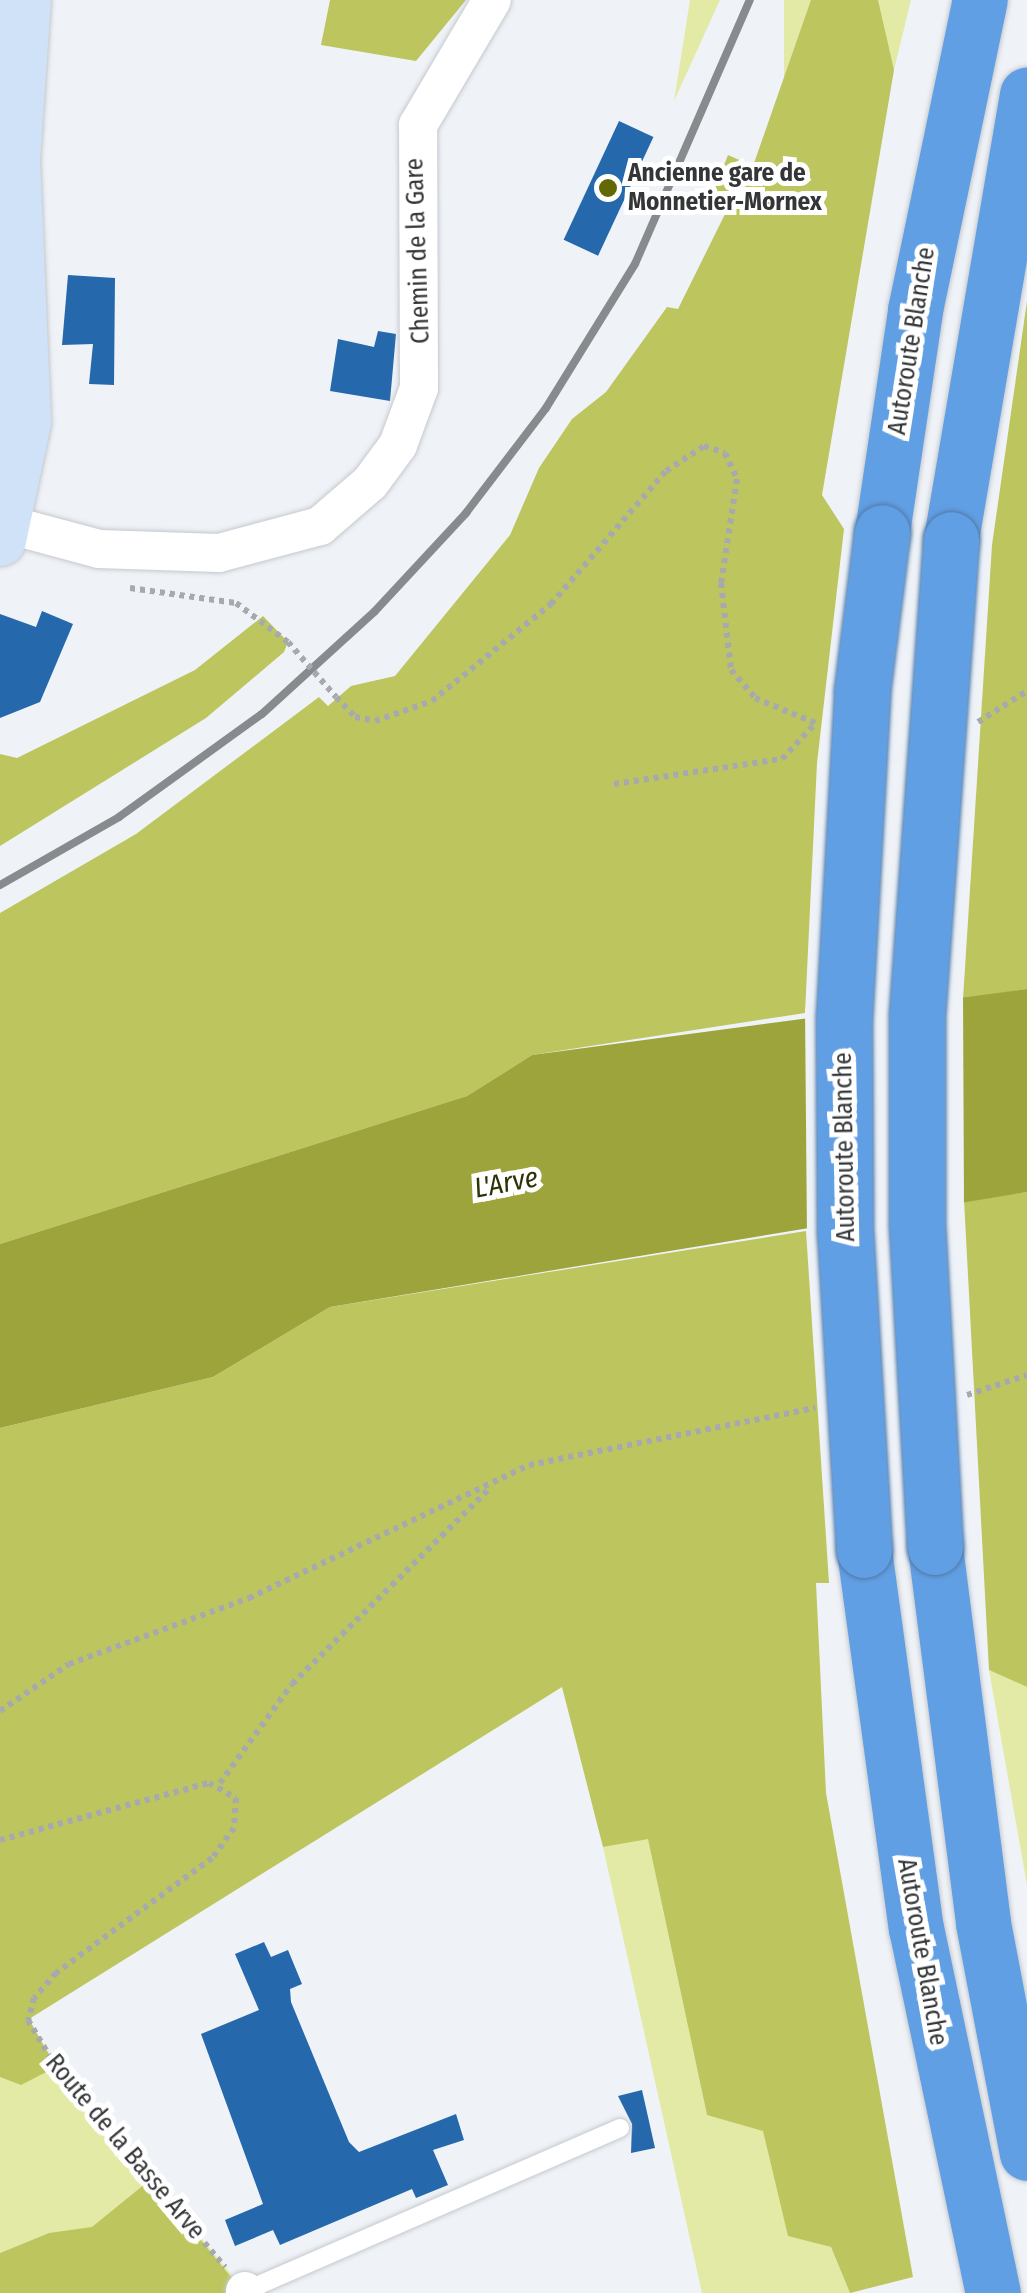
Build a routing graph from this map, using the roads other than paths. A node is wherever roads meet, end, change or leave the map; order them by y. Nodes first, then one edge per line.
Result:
1 (25, 0) edge
2 (492, 0) edge
3 (980, 0) edge
4 (1027, 94) edge
5 (3, 532) edge
6 (620, 2128) dead end
7 (1027, 2153) edge
8 (246, 2292) edge
9 (993, 2293) edge

1 - 5 main road
2 - 5 street, Chemin de la Gare
3 - 9 highway, Autoroute Blanche, bridge
4 - 7 highway, bridge
6 - 8 lane

